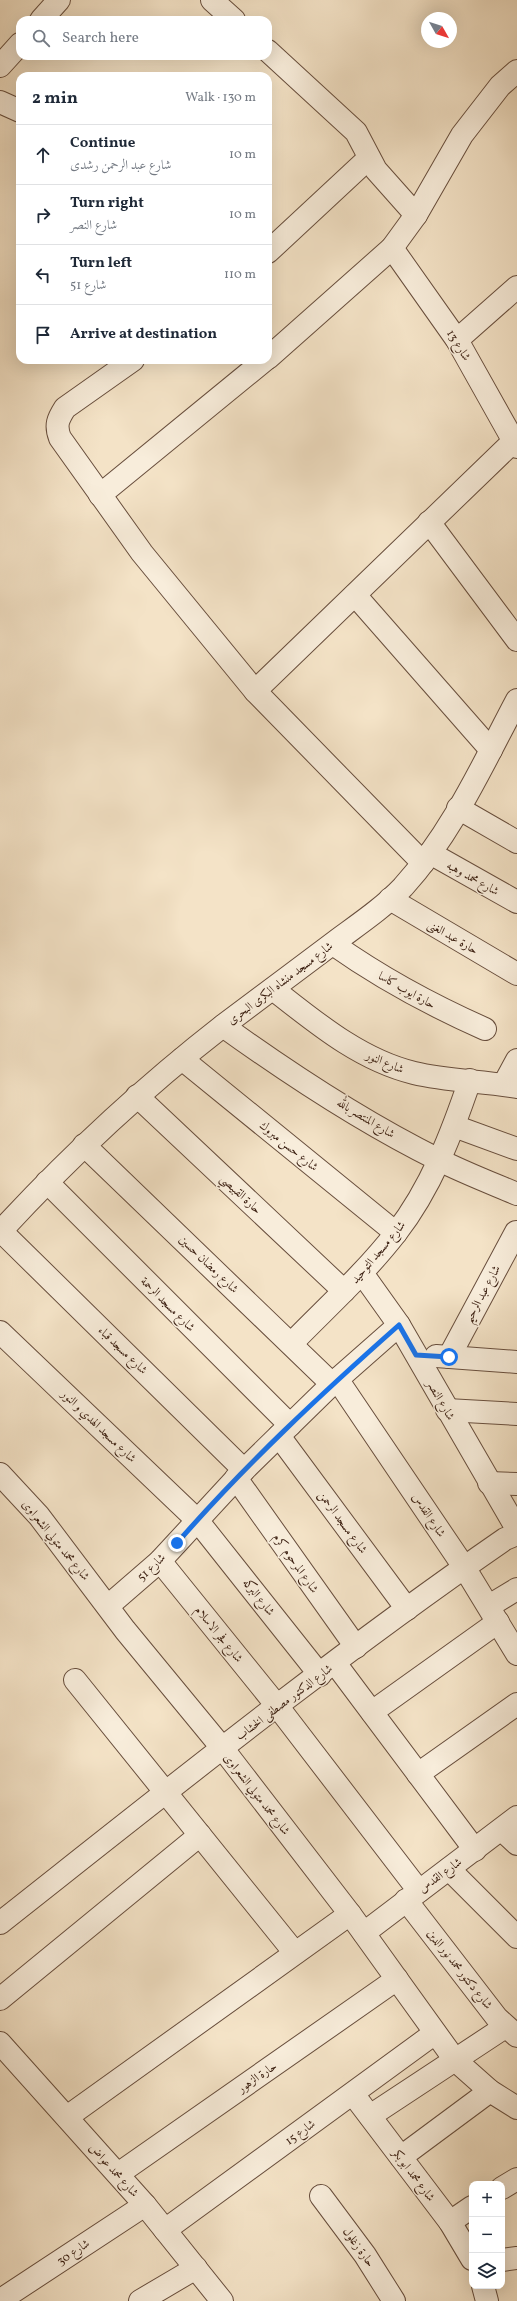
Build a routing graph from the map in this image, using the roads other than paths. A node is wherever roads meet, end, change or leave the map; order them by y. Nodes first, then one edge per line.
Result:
1 (59, 0) edge
2 (212, 0) edge
3 (45, 16) edge
4 (230, 16) edge
5 (16, 48) edge
6 (272, 55) edge
7 (0, 66) edge
8 (517, 71) edge
9 (0, 102) edge
10 (16, 109) edge
11 (369, 158) junction
12 (416, 215) junction
13 (272, 248) edge
14 (392, 248) junction
15 (517, 287) edge
16 (457, 340) junction
17 (272, 354) edge
18 (127, 364) edge
19 (260, 364) edge
20 (516, 442) edge
21 (100, 495) junction
22 (429, 522) junction
23 (355, 594) junction
24 (517, 640) edge
25 (255, 691) junction
26 (517, 700) edge
27 (492, 750) junction
28 (458, 808) junction
29 (517, 842) edge
30 (426, 858) junction
31 (390, 899) junction
32 (517, 902) edge
33 (333, 944) junction
34 (517, 974) edge
35 (273, 989) junction
36 (223, 1026) junction
37 (485, 1029) dead end
38 (182, 1059) junction
39 (517, 1060) edge
40 (470, 1080) junction
41 (510, 1086) edge
42 (137, 1096) junction
43 (454, 1126) junction
44 (84, 1144) junction
45 (517, 1149) edge
46 (439, 1160) junction
47 (47, 1182) junction
48 (517, 1194) edge
49 (1, 1232) edge
50 (516, 1232) dead end
51 (396, 1233) junction
52 (362, 1273) junction
53 (344, 1291) junction
54 (399, 1325) junction
55 (0, 1332) edge
56 (292, 1343) junction
57 (416, 1355) junction
58 (449, 1357) junction
59 (517, 1362) edge
60 (335, 1382) junction
61 (448, 1410) junction
62 (517, 1414) edge
63 (284, 1430) junction
64 (0, 1474) edge
65 (240, 1474) junction
66 (489, 1483) junction
67 (517, 1484) edge
68 (197, 1520) junction
69 (517, 1529) edge
70 (517, 1534) edge
71 (160, 1561) junction
72 (464, 1567) junction
73 (517, 1589) edge
74 (108, 1606) junction
75 (407, 1609) junction
76 (494, 1614) junction
77 (356, 1647) junction
78 (516, 1650) edge
79 (328, 1669) junction
80 (75, 1680) dead end
81 (517, 1704) edge
82 (278, 1707) junction
83 (372, 1712) junction
84 (223, 1749) junction
85 (418, 1774) junction
86 (166, 1792) junction
87 (512, 1830) edge
88 (200, 1835) junction
89 (475, 1850) junction
90 (449, 1869) junction
91 (412, 1895) junction
92 (350, 1914) junction
93 (0, 1923) edge
94 (364, 1933) junction
95 (517, 1937) edge
96 (295, 1953) junction
97 (397, 1979) junction
98 (0, 1999) edge
99 (511, 2031) edge
100 (435, 2033) junction
101 (0, 2043) edge
102 (455, 2060) junction
103 (490, 2091) junction
104 (353, 2094) junction
105 (517, 2108) edge
106 (370, 2116) junction
107 (66, 2118) junction
108 (401, 2157) junction
109 (118, 2174) junction
110 (517, 2179) edge
111 (505, 2186) edge
112 (321, 2196) dead end
113 (144, 2205) junction
114 (469, 2208) edge
115 (450, 2222) junction
116 (165, 2230) junction
117 (469, 2254) edge
118 (517, 2258) edge
119 (505, 2260) edge
120 (196, 2268) junction
121 (484, 2289) edge
122 (2, 2299) edge
123 (140, 2301) edge
124 (222, 2301) edge
125 (394, 2301) edge
126 (487, 2301) edge

1 - 3 street
2 - 4 street
5 - 7 street
6 - 11 street
8 - 12 street
9 - 10 street
11 - 12 street
11 - 13 street
12 - 14 street
14 - 16 street, شارع 13
14 - 17 street
15 - 16 street
16 - 20 street, شارع 13
18 - 21 street, شارع محمد وهبه
19 - 21 street
20 - 22 street
21 - 25 street, شارع محمد وهبه
22 - 23 street
22 - 24 street
23 - 25 street
23 - 27 street
25 - 30 street, شارع محمد وهبه
26 - 27 street, شارع مسجد منشاه البكرى البحرى
27 - 28 street, شارع مسجد منشاه البكرى البحرى
28 - 29 street
28 - 30 street, شارع مسجد منشاه البكرى البحرى
30 - 31 street, شارع مسجد منشاه البكرى البحرى
30 - 32 street, شارع محمد وهبه
31 - 33 street, شارع مسجد منشاه البكرى البحرى
31 - 34 street, حارة عبد الغنى
33 - 35 street, شارع مسجد منشاه البكرى البحرى
33 - 37 street, حارة ايوب كاسا
35 - 36 street, شارع مسجد منشاه البكرى البحرى
35 - 40 street, شارع النور
36 - 38 street, شارع مسجد منشاه البكرى البحرى
36 - 46 street, شارع المنتصر بالله
38 - 42 street, شارع مسجد منشاه البكرى البحرى
38 - 51 street, شارع حسن مبروك
39 - 41 street
40 - 41 street, شارع النور
40 - 43 street, شارع مسجد التوحيد
42 - 44 street, شارع مسجد منشاه البكرى البحرى
42 - 53 street, حارة القبيصي
43 - 45 street
43 - 46 street, شارع مسجد التوحيد
44 - 47 street, شارع مسجد منشاه البكرى البحرى
44 - 56 street, شارع رمضان حسين
46 - 48 street, شارع المنتصر بالله
46 - 51 street, شارع مسجد التوحيد
47 - 49 street, شارع مسجد منشاه البكرى البحرى
47 - 63 street, شارع مسجد الرحمة
49 - 65 street, شارع مسجد قباء
50 - 58 street, شارع عبد الرحيم
51 - 52 street, شارع مسجد التوحيد
52 - 53 street, شارع مسجد التوحيد
52 - 54 street, شارع النصر
53 - 56 street, شارع مسجد التوحيد
54 - 57 street, شارع النصر
54 - 60 street, شارع 51
55 - 68 street, شارع مسجد الهدي و النور
56 - 60 street, شارع رمضان حسين
57 - 58 street
57 - 61 street, شارع النصر
58 - 59 street
60 - 63 street, شارع 51
60 - 72 street, شارع القدس
61 - 62 street
61 - 66 street, شارع النصر
63 - 65 street, شارع 51
63 - 75 street, شارع مسجد الرحمن
64 - 74 street, شارع محمد متولي الشعراوى
65 - 68 street, شارع 51
65 - 77 street, شارع المرحوم كرم
66 - 67 street
66 - 69 street, شارع النصر
68 - 71 street, شارع 51
68 - 79 street, شارع البركه
70 - 72 street, شارع الدكتور مصطفى الخشاب
71 - 74 street, شارع 51
71 - 82 street, شارع فجر الاسلام
72 - 75 street, شارع الدكتور مصطفى الخشاب
72 - 76 street, شارع القدس
73 - 76 street
74 - 84 street, شارع محمد متولي الشعراوى
75 - 77 street, شارع الدكتور مصطفى الخشاب
76 - 78 street, شارع القدس
76 - 83 street
77 - 79 street, شارع الدكتور مصطفى الخشاب
79 - 82 street, شارع الدكتور مصطفى الخشاب
79 - 83 street, شارع البركه
80 - 86 street
81 - 85 street
82 - 84 street, شارع الدكتور مصطفى الخشاب
82 - 91 street, شارع فجر الاسلام
83 - 85 street, شارع البركه
84 - 86 street, شارع الدكتور مصطفى الخشاب
84 - 92 street, شارع محمد متولي الشعراوى
85 - 89 street, شارع البركه
86 - 88 street
86 - 93 street, شارع الدكتور مصطفى الخشاب
87 - 89 street, شارع القدس
88 - 96 street
88 - 98 street
89 - 90 street, شارع القدس
90 - 91 street, شارع القدس
90 - 95 street
91 - 94 street, شارع القدس
91 - 99 street, شارع دكتور محمد نور الدين
92 - 94 street, شارع محمد متولي الشعراوى
92 - 96 street
94 - 97 street, شارع محمد متولي الشعراوى
96 - 107 street
97 - 100 street, شارع محمد متولي الشعراوى
97 - 109 street, حارة الزهور
99 - 102 street
100 - 102 street, شارع محمد متولي الشعراوى
100 - 104 street, شارع 15
101 - 107 street, شارع محمد عواض
102 - 103 street, شارع محمد متولي الشعراوى
102 - 106 street
103 - 105 street, شارع محمد متولي الشعراوى
103 - 108 street
104 - 106 street, شارع محمد ابو بكر
104 - 116 street, شارع 15
106 - 108 street, شارع محمد ابو بكر
107 - 109 street, شارع محمد عواض
108 - 115 street, شارع محمد ابو بكر
109 - 113 street, شارع محمد عواض
110 - 111 street
112 - 125 street, حارة زغلول
113 - 116 street, شارع محمد عواض
113 - 122 street, شارع 30
114 - 115 street
115 - 117 street, شارع محمد ابو بكر
116 - 120 street, شارع محمد عواض
118 - 119 street
120 - 123 street
120 - 124 street, شارع محمد عواض
121 - 126 street

